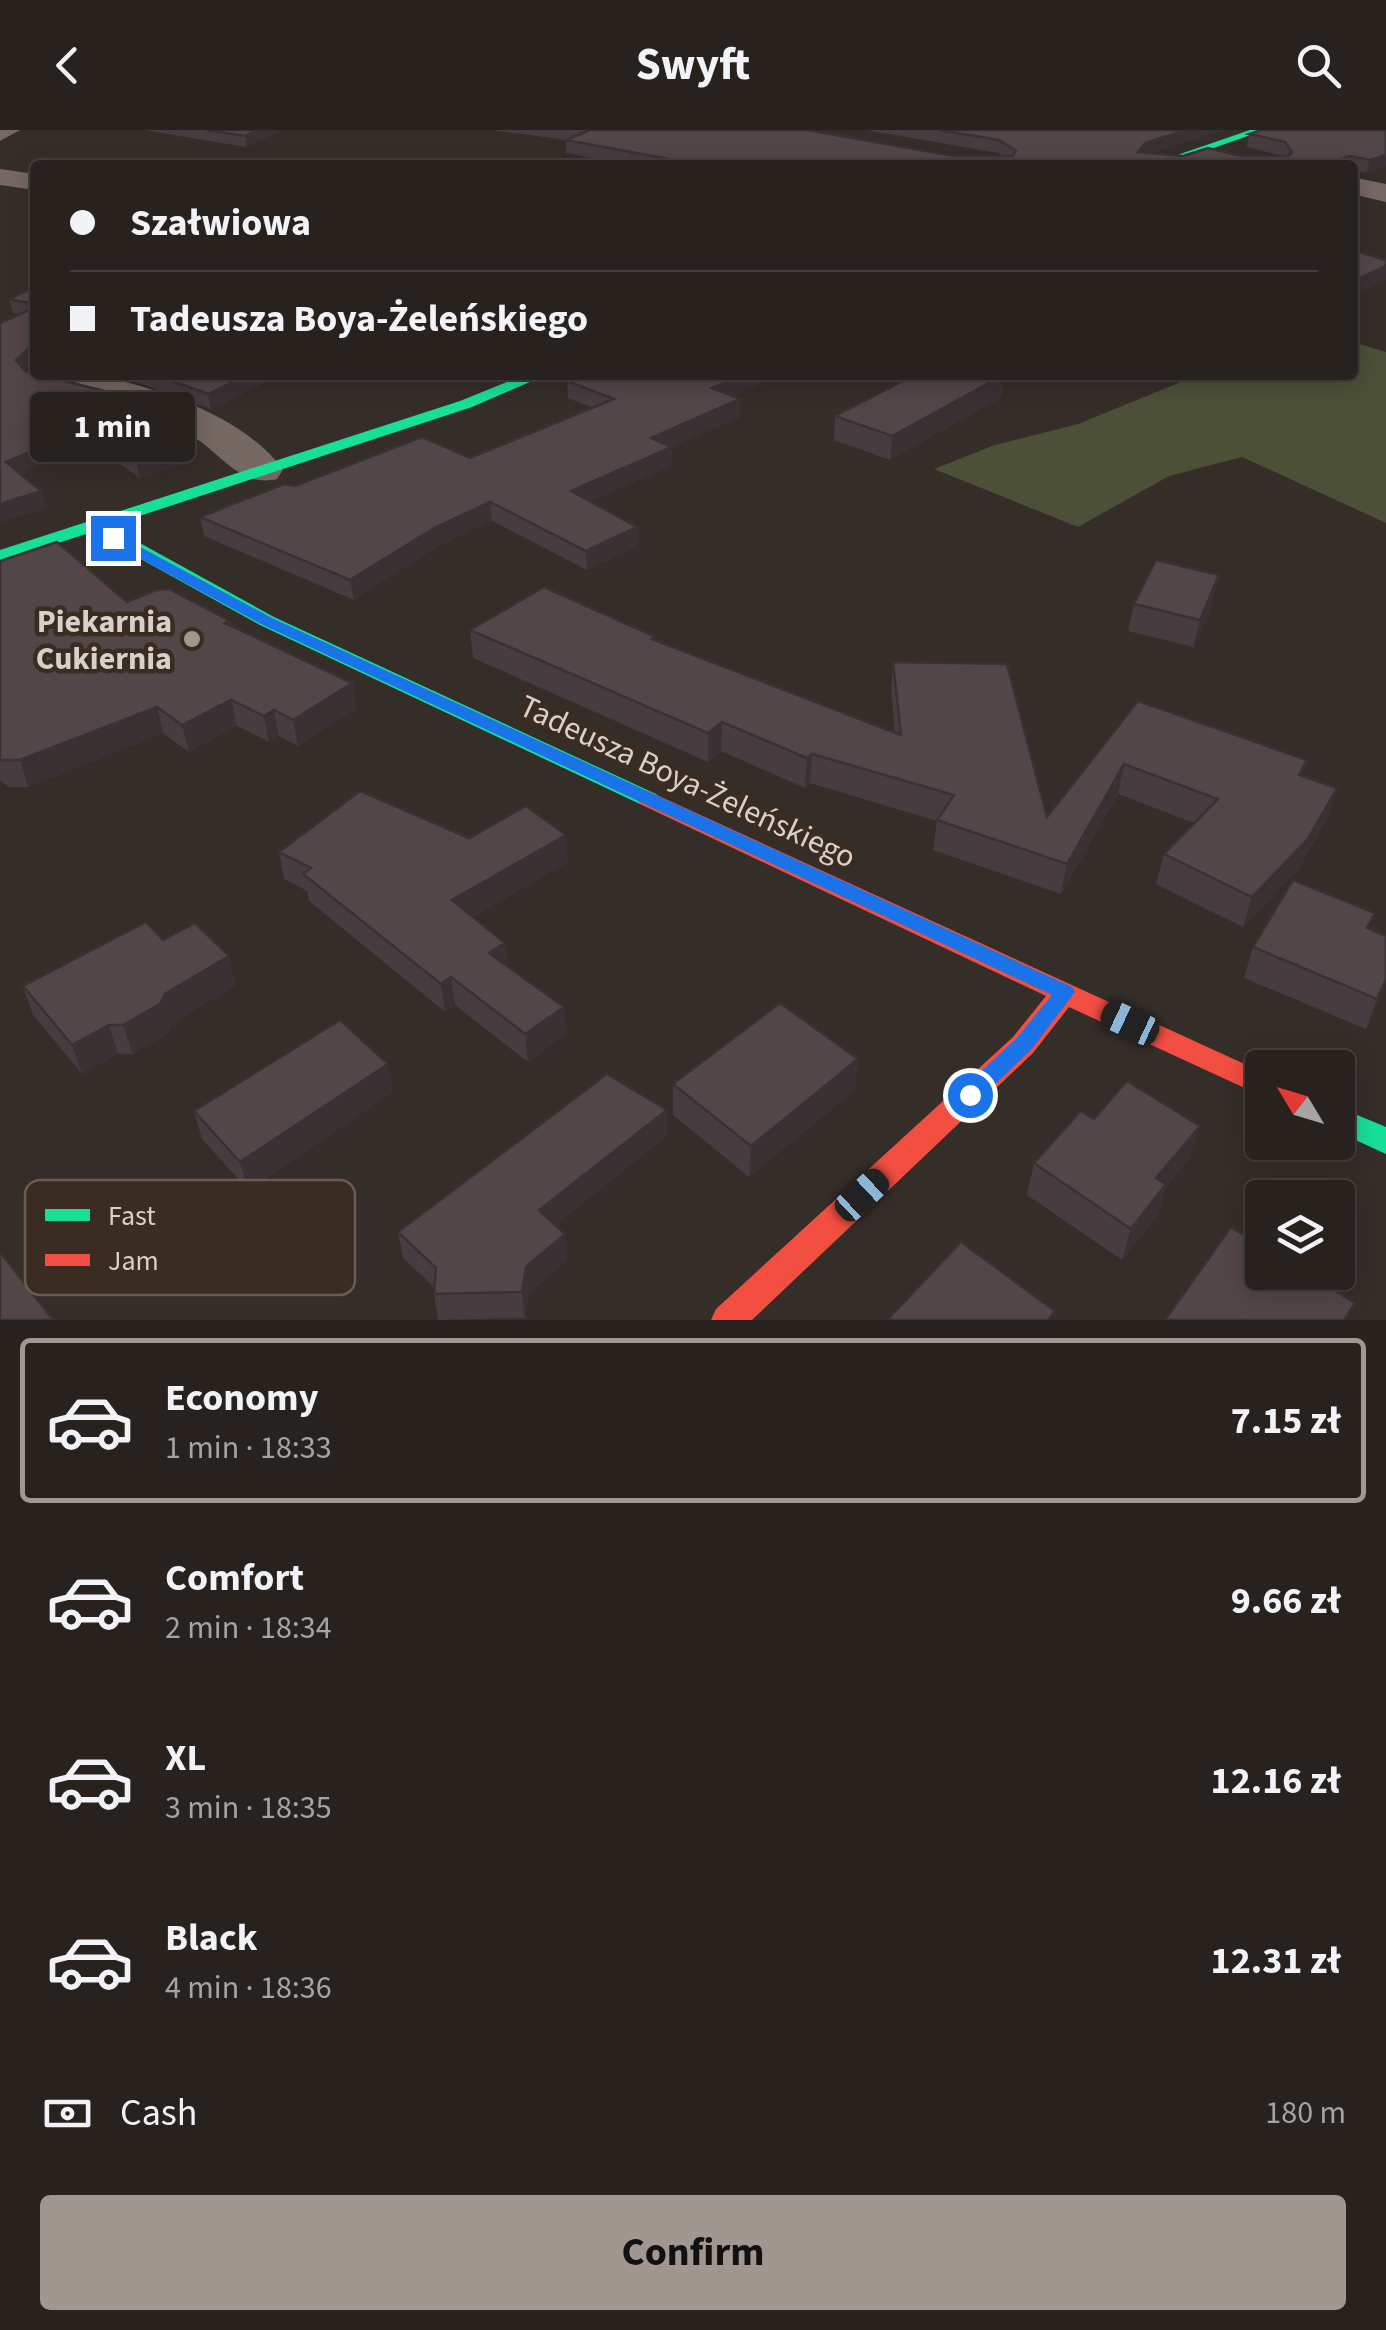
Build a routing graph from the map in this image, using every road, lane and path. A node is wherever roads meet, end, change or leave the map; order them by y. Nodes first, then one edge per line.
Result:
1 (8, 130) edge
2 (1260, 130) edge
3 (0, 133) edge
4 (1204, 148) junction
5 (1169, 160) edge
6 (1250, 160) edge
7 (0, 177) edge
8 (30, 181) edge
9 (1358, 186) edge
10 (1386, 193) edge
11 (0, 366) edge
12 (30, 372) edge
13 (64, 380) edge
14 (526, 380) edge
15 (262, 470) junction
16 (93, 525) junction
17 (0, 556) edge
18 (1065, 992) junction
19 (1245, 1077) edge
20 (1355, 1127) edge
21 (1386, 1141) edge
22 (728, 1320) edge

1 - 3 street
2 - 4 street
4 - 5 street
4 - 6 street
7 - 8 street
9 - 10 street
11 - 12 street
13 - 15 street
14 - 15 street
15 - 16 street
16 - 17 street
16 - 18 street, Tadeusza Boya-Żeleńskiego
18 - 19 street, Tadeusza Boya-Żeleńskiego
18 - 22 street
20 - 21 street

